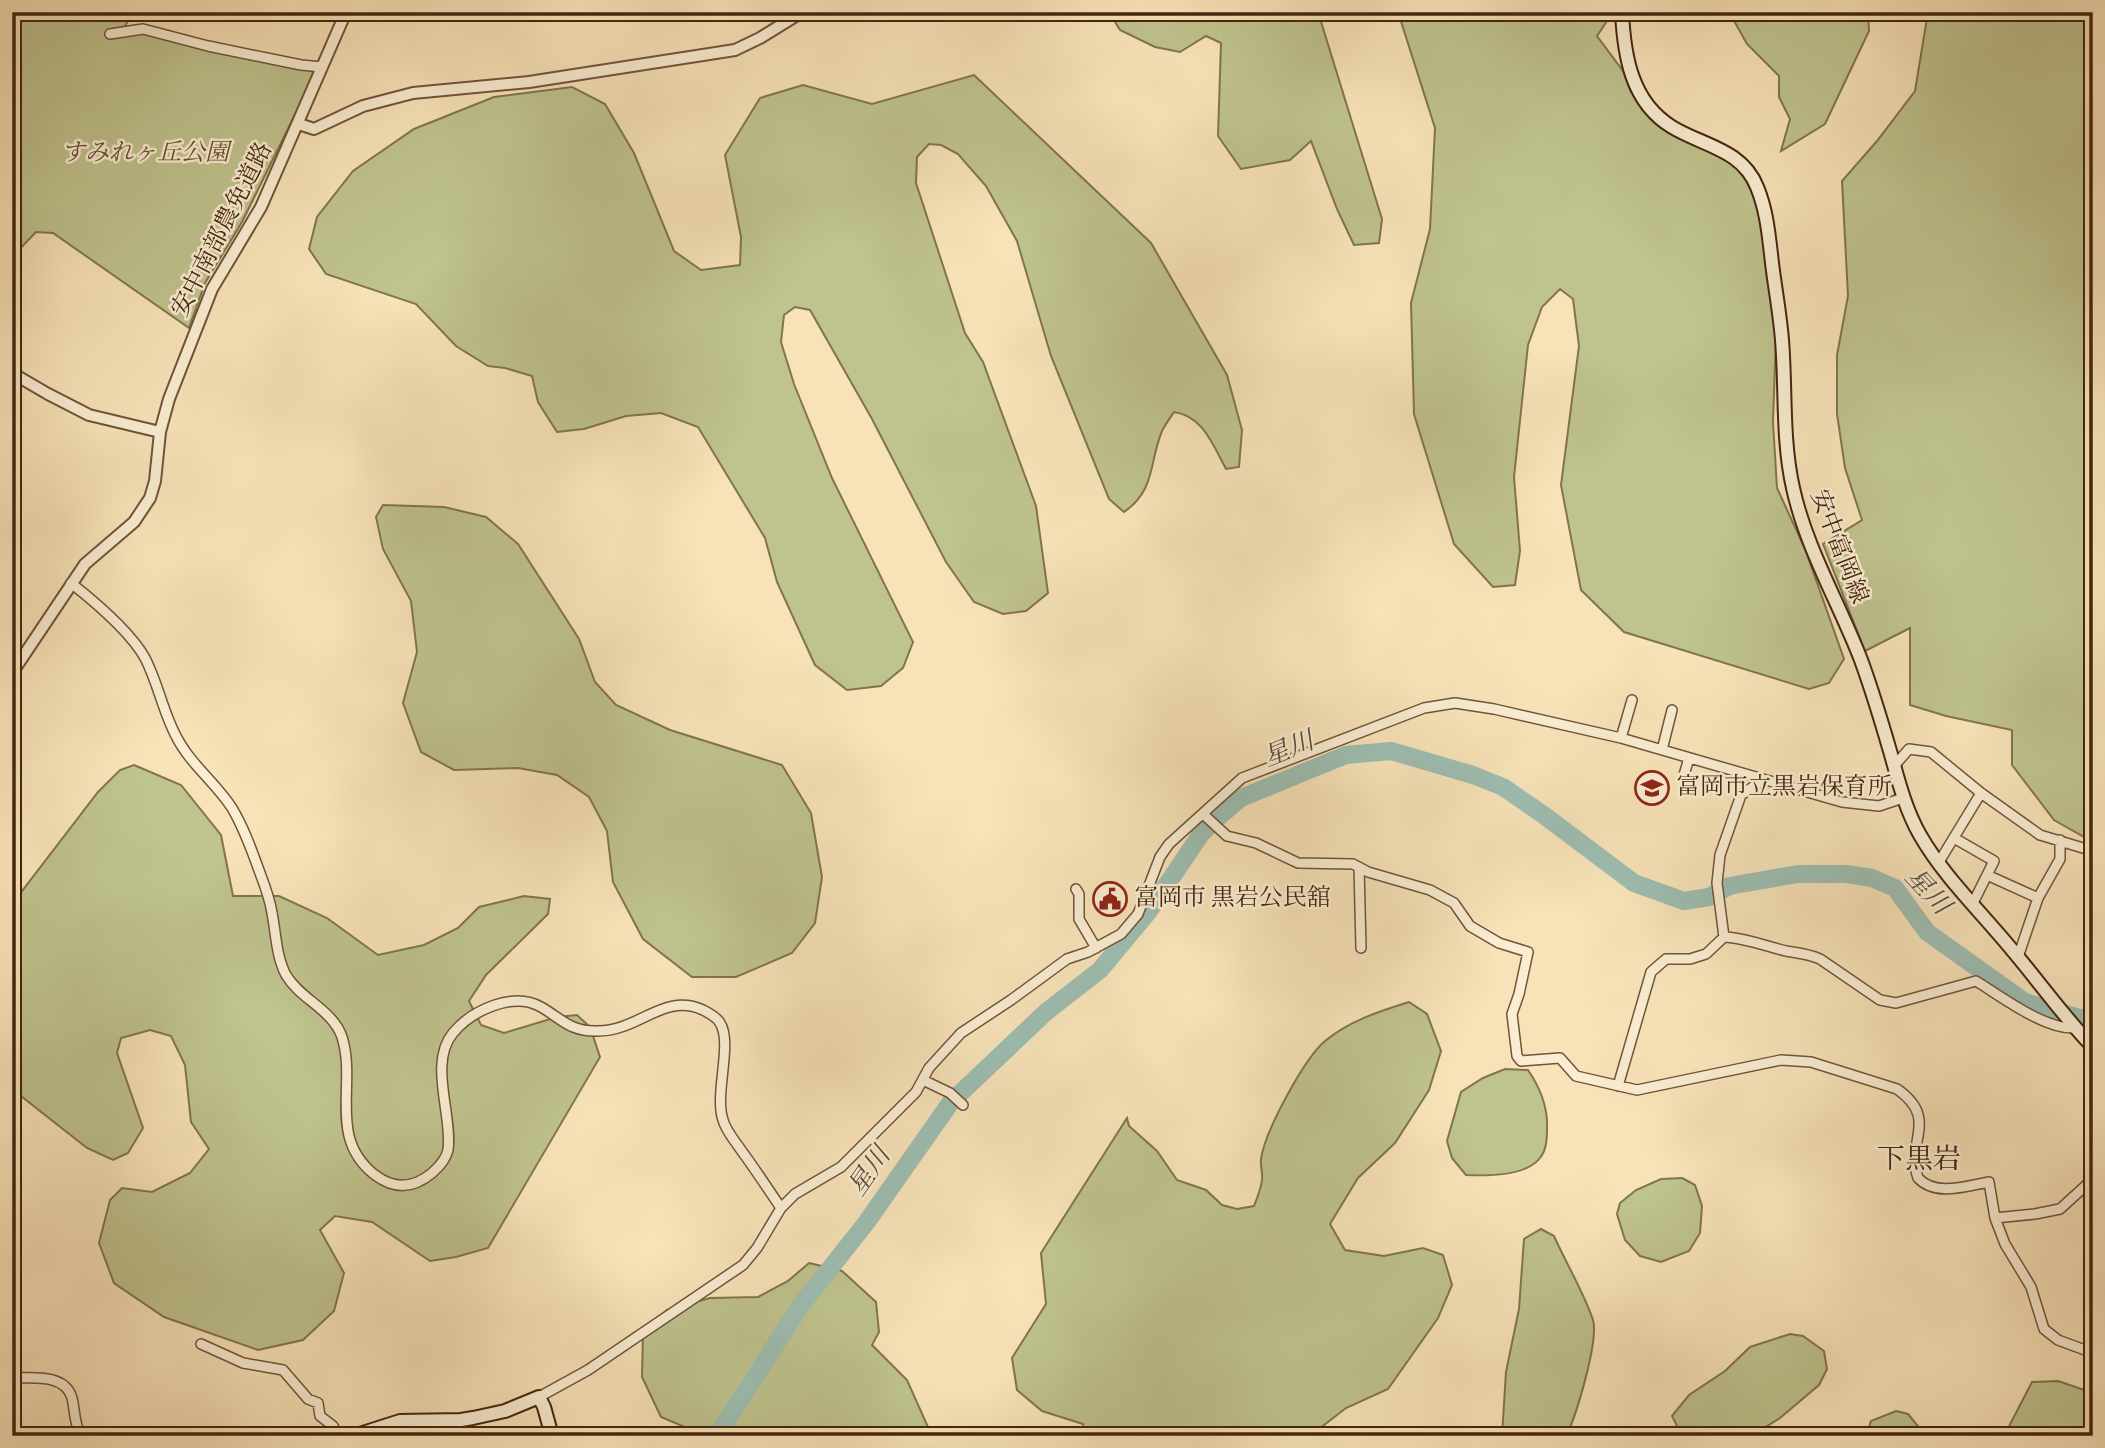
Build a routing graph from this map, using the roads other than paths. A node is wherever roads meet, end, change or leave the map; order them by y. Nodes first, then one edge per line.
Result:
1 (346, 12) edge
2 (802, 12) edge
3 (1622, 12) edge
4 (110, 34) dead end
5 (322, 67) junction
6 (299, 124) junction
7 (12, 373) edge
8 (160, 432) junction
9 (71, 583) junction
10 (12, 673) edge
11 (1632, 699) dead end
12 (1672, 709) dead end
13 (1621, 738) junction
14 (1662, 750) junction
15 (1689, 758) junction
16 (1894, 766) junction
17 (1684, 775) dead end
18 (1763, 780) junction
19 (1981, 793) junction
20 (1903, 798) junction
21 (1205, 815) junction
22 (1954, 838) junction
23 (2060, 840) junction
24 (2093, 851) edge
25 (1939, 862) junction
26 (1359, 867) junction
27 (1987, 875) junction
28 (1076, 889) dead end
29 (2038, 898) junction
30 (1973, 903) junction
31 (1724, 937) junction
32 (1096, 948) junction
33 (1361, 948) dead end
34 (2018, 957) junction
35 (2073, 1026) junction
36 (2093, 1047) edge
37 (923, 1080) junction
38 (1618, 1086) junction
39 (963, 1105) dead end
40 (2093, 1179) edge
41 (782, 1208) junction
42 (1995, 1218) junction
43 (201, 1344) dead end
44 (2093, 1353) edge
45 (12, 1378) edge
46 (539, 1397) junction
47 (81, 1436) edge
48 (338, 1436) edge
49 (353, 1436) edge
50 (552, 1436) edge

1 - 5 street, 安中南部農免道路
2 - 6 street
3 - 16 main road, 安中富岡線
4 - 5 street
5 - 6 street, 安中南部農免道路
6 - 8 street, 安中南部農免道路
7 - 8 street
8 - 9 street, 安中南部農免道路
9 - 10 street, 安中南部農免道路
9 - 41 street
11 - 13 street
12 - 14 street
13 - 14 street
13 - 21 street
14 - 15 street
15 - 17 street
15 - 18 street
16 - 19 street
16 - 20 main road, 安中富岡線
18 - 20 street
18 - 31 street
19 - 22 street
19 - 23 street
20 - 25 main road, 安中富岡線
21 - 26 street
21 - 32 street
22 - 25 street
22 - 27 street
23 - 24 street
23 - 29 street
25 - 30 main road, 安中富岡線
26 - 33 street
26 - 38 street
27 - 29 street
27 - 30 street
28 - 32 street
29 - 34 street
30 - 34 main road, 安中富岡線
31 - 35 street
31 - 38 street
32 - 37 street
34 - 35 main road, 安中富岡線
35 - 36 main road, 安中富岡線
37 - 39 street
37 - 41 street
38 - 42 street
40 - 42 street
41 - 46 street
42 - 44 street
43 - 48 street
45 - 47 street
46 - 49 main road
46 - 50 main road

